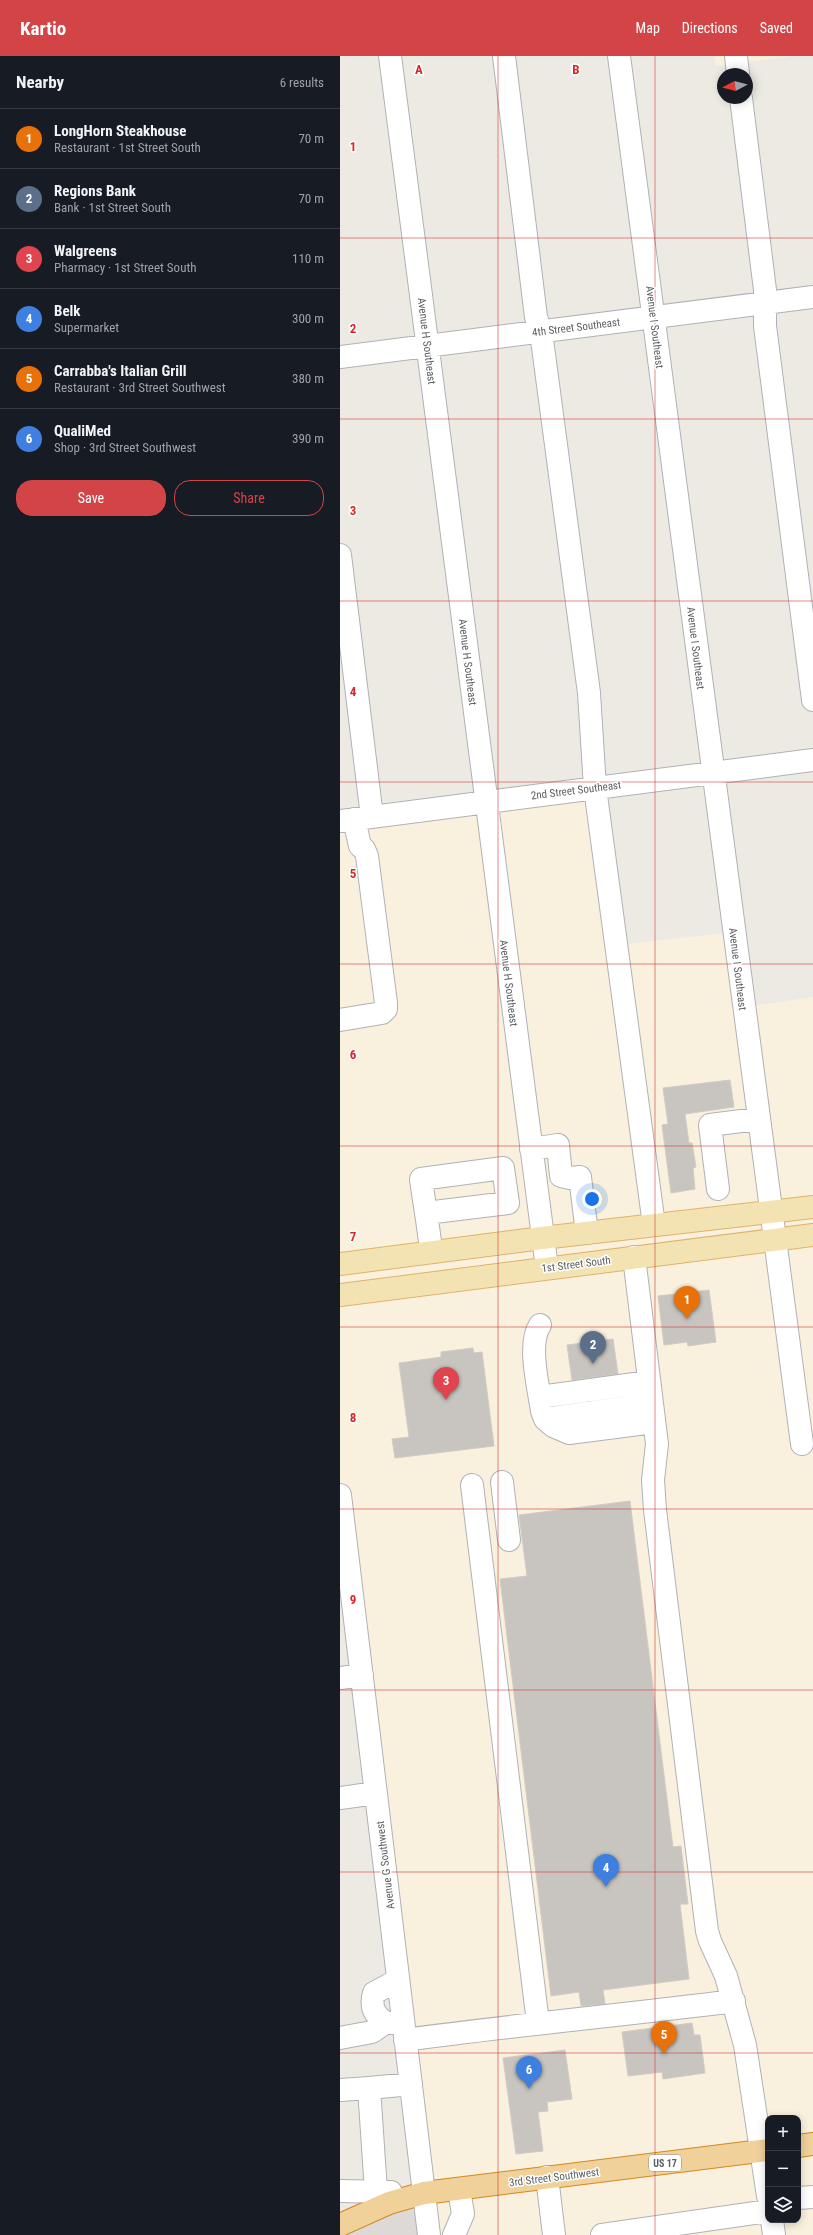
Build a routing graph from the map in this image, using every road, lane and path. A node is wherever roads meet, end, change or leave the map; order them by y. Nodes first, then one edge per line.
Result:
1 (390, 56) edge
2 (504, 56) edge
3 (619, 56) edge
4 (736, 56) edge
5 (737, 68) edge
6 (742, 104) edge
7 (813, 298) edge
8 (766, 303) junction
9 (654, 318) junction
10 (541, 332) junction
11 (428, 346) junction
12 (340, 357) edge
13 (340, 555) edge
14 (813, 700) edge
15 (813, 760) edge
16 (712, 773) junction
17 (595, 788) junction
18 (486, 802) junction
19 (355, 819) edge
20 (340, 1020) edge
21 (757, 1119) junction
22 (531, 1149) junction
23 (534, 1175) junction
24 (504, 1179) junction
25 (718, 1189) dead end
26 (813, 1206) edge
27 (770, 1212) junction
28 (426, 1213) junction
29 (654, 1225) junction
30 (587, 1233) junction
31 (813, 1235) edge
32 (542, 1238) junction
33 (776, 1240) junction
34 (431, 1252) junction
35 (634, 1257) junction
36 (340, 1264) edge
37 (547, 1268) junction
38 (340, 1295) edge
39 (540, 1325) dead end
40 (652, 1401) junction
41 (544, 1411) junction
42 (802, 1444) dead end
43 (502, 1482) dead end
44 (472, 1485) dead end
45 (340, 1495) edge
46 (509, 1540) dead end
47 (345, 1576) edge
48 (362, 1675) junction
49 (340, 1678) edge
50 (376, 1793) junction
51 (340, 1798) edge
52 (398, 1980) junction
53 (734, 2001) junction
54 (538, 2023) junction
55 (398, 2028) junction
56 (340, 2038) edge
57 (411, 2084) junction
58 (369, 2088) junction
59 (340, 2090) edge
60 (813, 2144) edge
61 (801, 2146) edge
62 (764, 2150) edge
63 (547, 2177) junction
64 (767, 2187) edge
65 (459, 2189) junction
66 (340, 2191) edge
67 (376, 2191) junction
68 (424, 2193) junction
69 (813, 2197) edge
70 (801, 2198) edge
71 (765, 2211) edge
72 (772, 2223) edge
73 (340, 2225) edge
74 (429, 2235) edge
75 (454, 2235) edge
76 (554, 2235) edge
77 (602, 2235) edge
78 (774, 2235) edge

1 - 11 street, Avenue H Southeast
2 - 10 street
3 - 9 street, Avenue I Southeast
4 - 5 street
6 - 8 street
7 - 8 street, 4th Street Southeast
8 - 9 street, 4th Street Southeast
8 - 14 street
9 - 10 street, 4th Street Southeast
9 - 16 street, Avenue I Southeast
10 - 11 street, 4th Street Southeast
10 - 17 street
11 - 12 street, 4th Street Southeast
11 - 18 street, Avenue H Southeast
13 - 19 street
15 - 16 street, 2nd Street Southeast
16 - 17 street, 2nd Street Southeast
16 - 21 street, Avenue I Southeast
17 - 18 street, 2nd Street Southeast
17 - 29 street
18 - 19 street, 2nd Street Southeast
18 - 22 street, Avenue H Southeast
19 - 20 street
21 - 25 street
21 - 27 street, Avenue I Southeast
22 - 23 street, Avenue H Southeast
22 - 30 street
23 - 24 street
23 - 32 street, Avenue H Southeast
24 - 28 street
24 - 28 street
26 - 27 main road
27 - 29 main road
27 - 33 street, Avenue I Southeast
28 - 34 street
29 - 30 main road
30 - 32 main road
31 - 33 main road, 1st Street South
32 - 34 main road
32 - 37 street, Avenue H Southeast
33 - 35 main road, 1st Street South
33 - 42 street, Avenue I Southeast
34 - 36 main road
35 - 37 main road, 1st Street South
35 - 40 street
37 - 38 main road, 1st Street South
39 - 41 street
40 - 41 street
40 - 41 street
40 - 53 street
43 - 46 street
44 - 54 street
45 - 47 street, Avenue G Southwest
47 - 48 street, Avenue G Southwest
48 - 49 street
48 - 50 street, Avenue G Southwest
50 - 51 street
50 - 52 street, Avenue G Southwest
52 - 55 street, Avenue G Southwest
52 - 55 street
53 - 54 street
53 - 62 street
54 - 55 street
55 - 56 street
55 - 57 street, Avenue G Southwest
57 - 58 street
57 - 68 street, Avenue G Southwest
58 - 59 street
58 - 67 street
60 - 61 highway
62 - 63 highway, 3rd Street Southwest / US 17
62 - 64 street
63 - 65 highway, 3rd Street Southwest / US 17
63 - 76 street
65 - 68 highway, 3rd Street Southwest / US 17
65 - 75 street
66 - 67 street, 3rd Street Southwest
67 - 68 street, 3rd Street Southwest
68 - 73 highway, US 17
68 - 74 street, Avenue G Southwest
69 - 70 street
71 - 77 street
72 - 78 street

